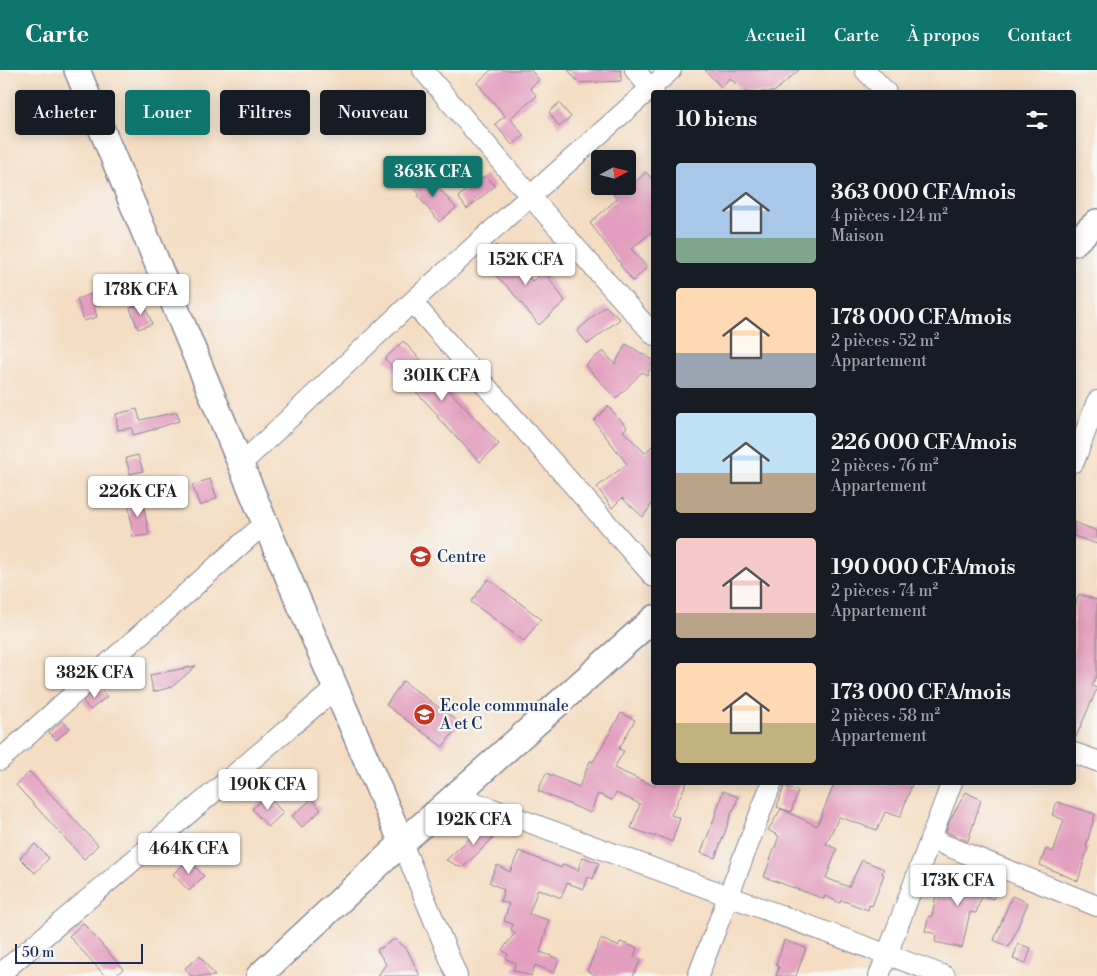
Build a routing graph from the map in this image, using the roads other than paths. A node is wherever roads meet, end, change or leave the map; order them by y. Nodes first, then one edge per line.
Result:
1 (77, 70) edge
2 (423, 70) edge
3 (635, 70) edge
4 (671, 70) edge
5 (865, 70) edge
6 (651, 90) edge
7 (653, 90) edge
8 (884, 90) edge
9 (651, 92) edge
10 (530, 196) junction
11 (412, 302) junction
12 (651, 331) edge
13 (1097, 401) edge
14 (1076, 457) edge
15 (241, 464) junction
16 (265, 523) junction
17 (651, 574) edge
18 (651, 621) edge
19 (336, 688) junction
20 (1076, 754) edge
21 (0, 760) edge
22 (1097, 761) edge
23 (771, 785) edge
24 (951, 785) edge
25 (456, 795) junction
26 (930, 839) junction
27 (402, 843) junction
28 (728, 896) junction
29 (1097, 906) edge
30 (887, 955) junction
31 (0, 974) edge
32 (259, 976) edge
33 (457, 976) edge
34 (698, 976) edge
35 (879, 976) edge
36 (945, 976) edge

1 - 15 main road
2 - 10 street
3 - 6 street
4 - 7 street
5 - 8 street
9 - 10 street
10 - 11 street
10 - 12 street
11 - 15 street
11 - 17 street
13 - 14 street
15 - 16 main road
16 - 19 main road
16 - 21 street
18 - 25 main road
19 - 27 main road
19 - 31 street
20 - 22 street
23 - 28 street
24 - 26 street
25 - 27 main road
25 - 28 street
26 - 29 street
26 - 30 street
27 - 32 main road
27 - 33 street
28 - 30 street
28 - 34 street
30 - 35 street
30 - 36 street

